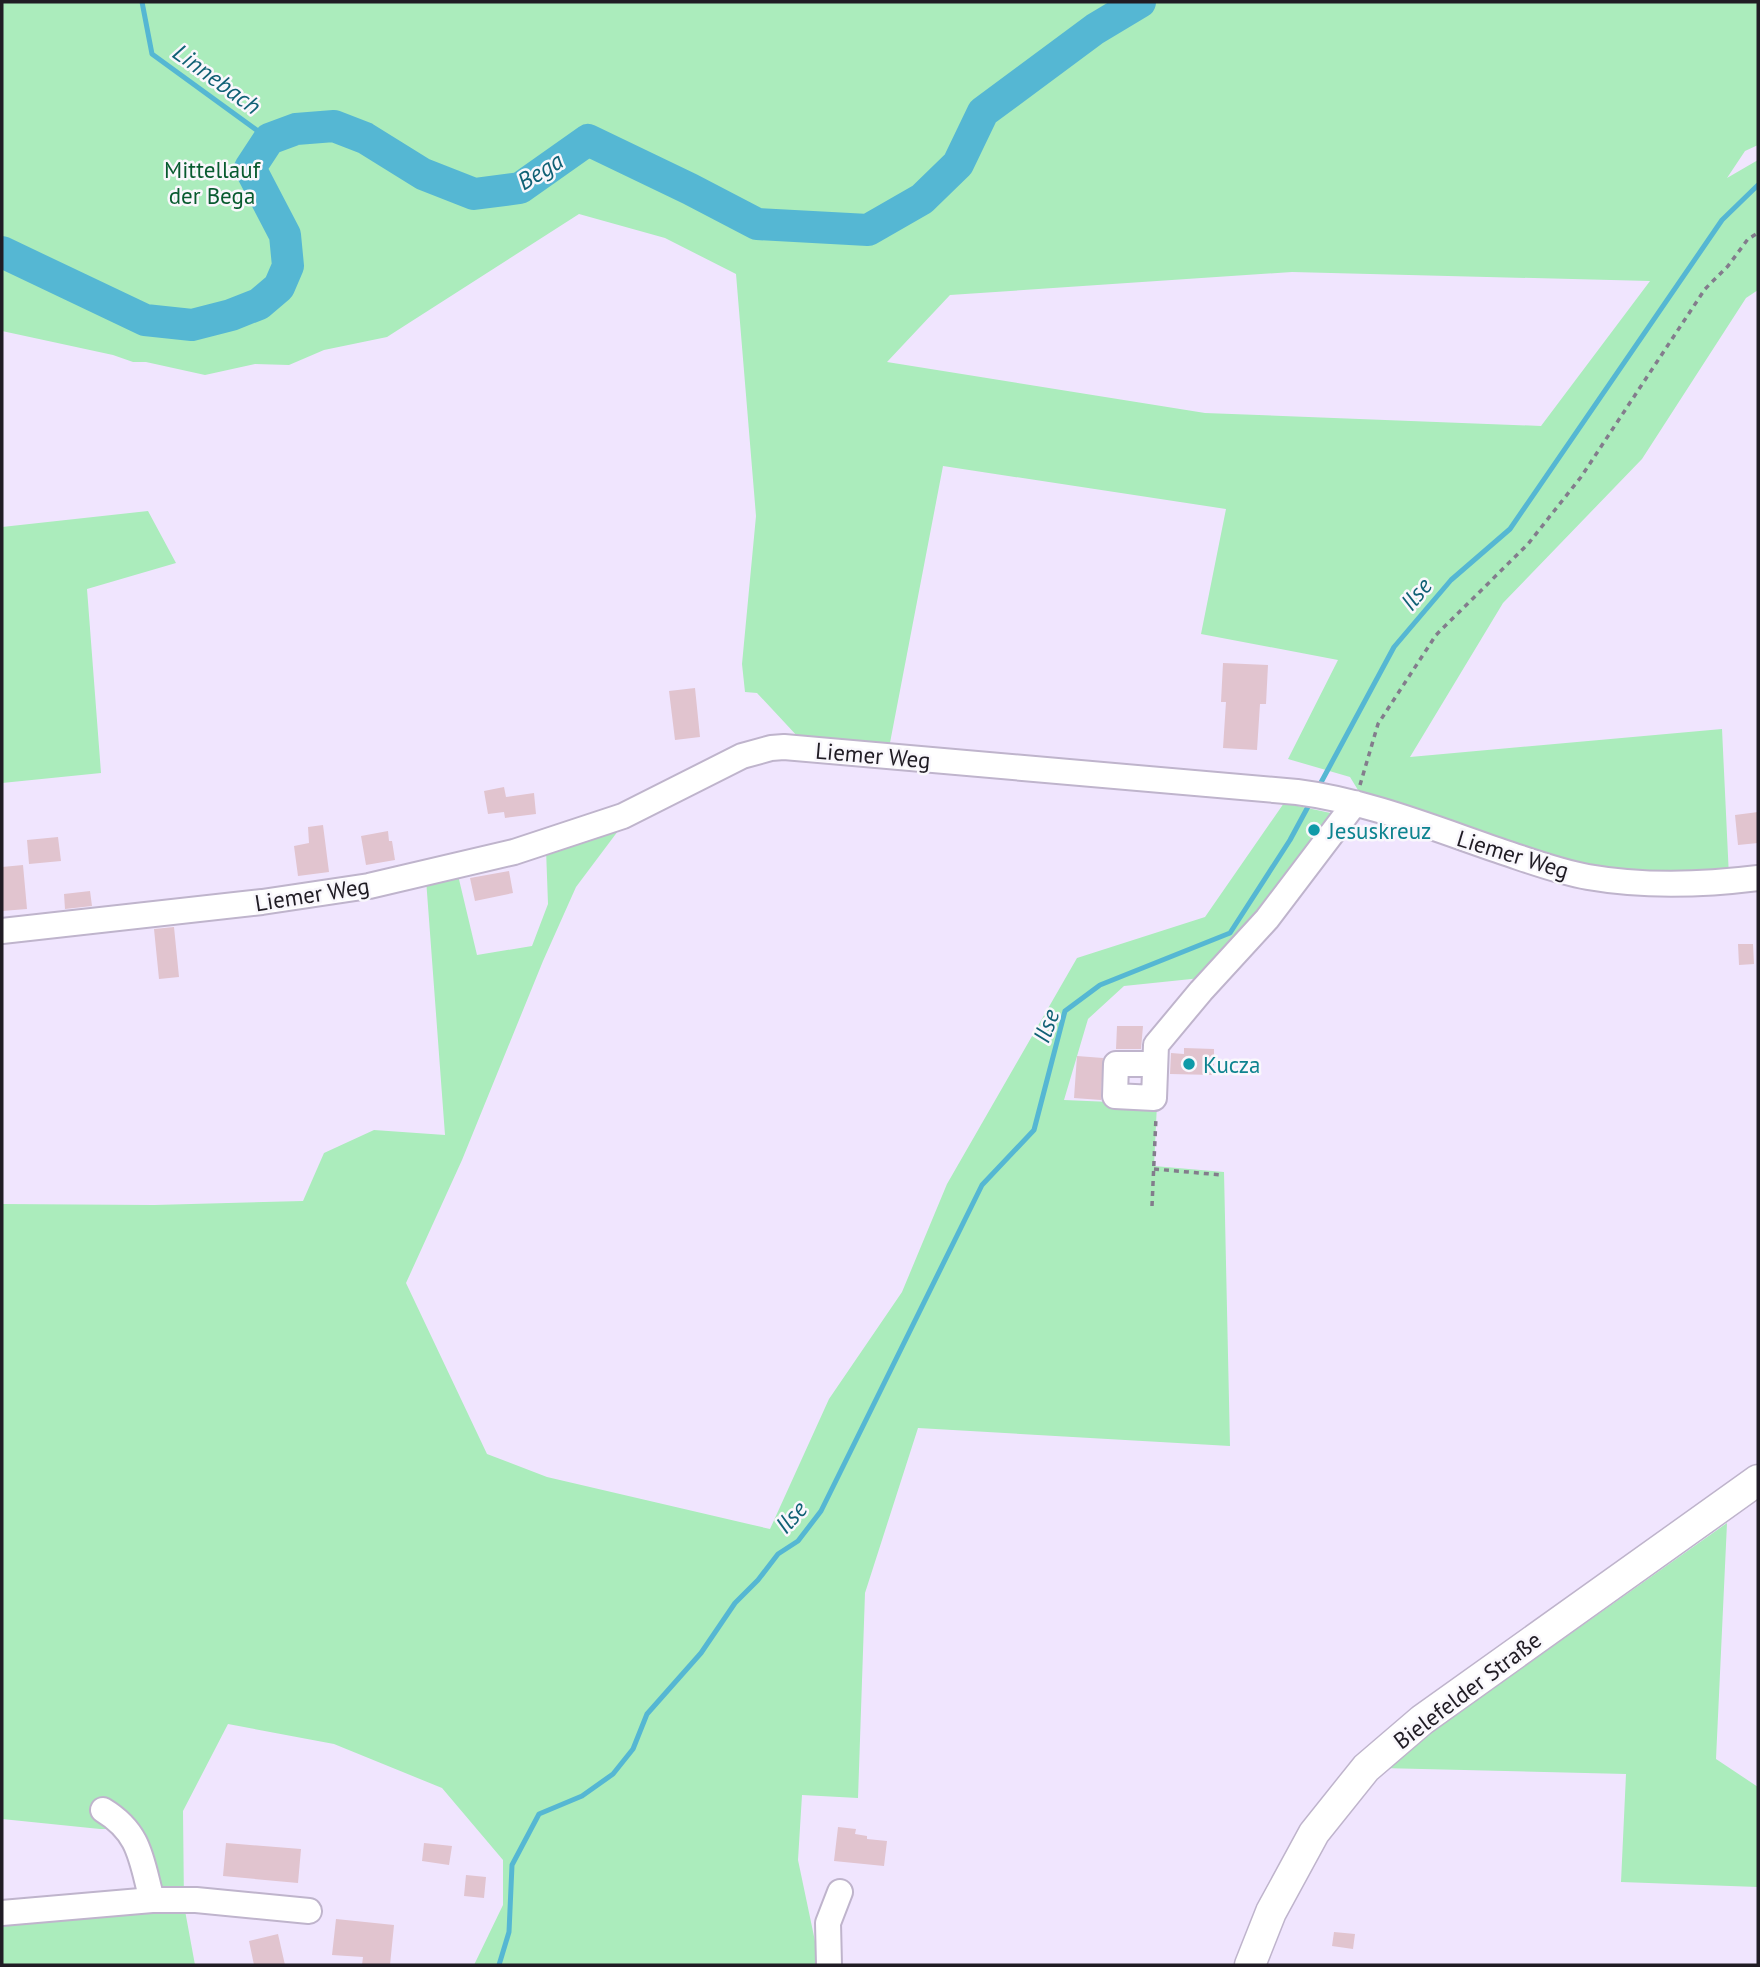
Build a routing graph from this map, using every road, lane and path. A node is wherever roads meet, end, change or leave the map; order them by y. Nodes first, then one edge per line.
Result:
1 (1758, 233) edge
2 (1346, 800) junction
3 (1758, 878) edge
4 (2, 931) edge
5 (1155, 1064) junction
6 (1154, 1098) junction
7 (1154, 1169) junction
8 (1222, 1175) dead end
9 (1152, 1206) dead end
10 (1758, 1480) edge
11 (103, 1810) dead end
12 (839, 1892) dead end
13 (152, 1900) junction
14 (309, 1911) dead end
15 (2, 1913) edge
16 (829, 1965) edge
17 (1250, 1965) edge

1 - 2 path
2 - 3 street, Liemer Weg
2 - 4 street, Liemer Weg
2 - 5 street
5 - 6 street
5 - 6 street
6 - 7 path
7 - 8 path
7 - 9 path
10 - 17 main road, Bielefelder Straße
11 - 13 street
12 - 16 street
13 - 14 street
13 - 15 street

